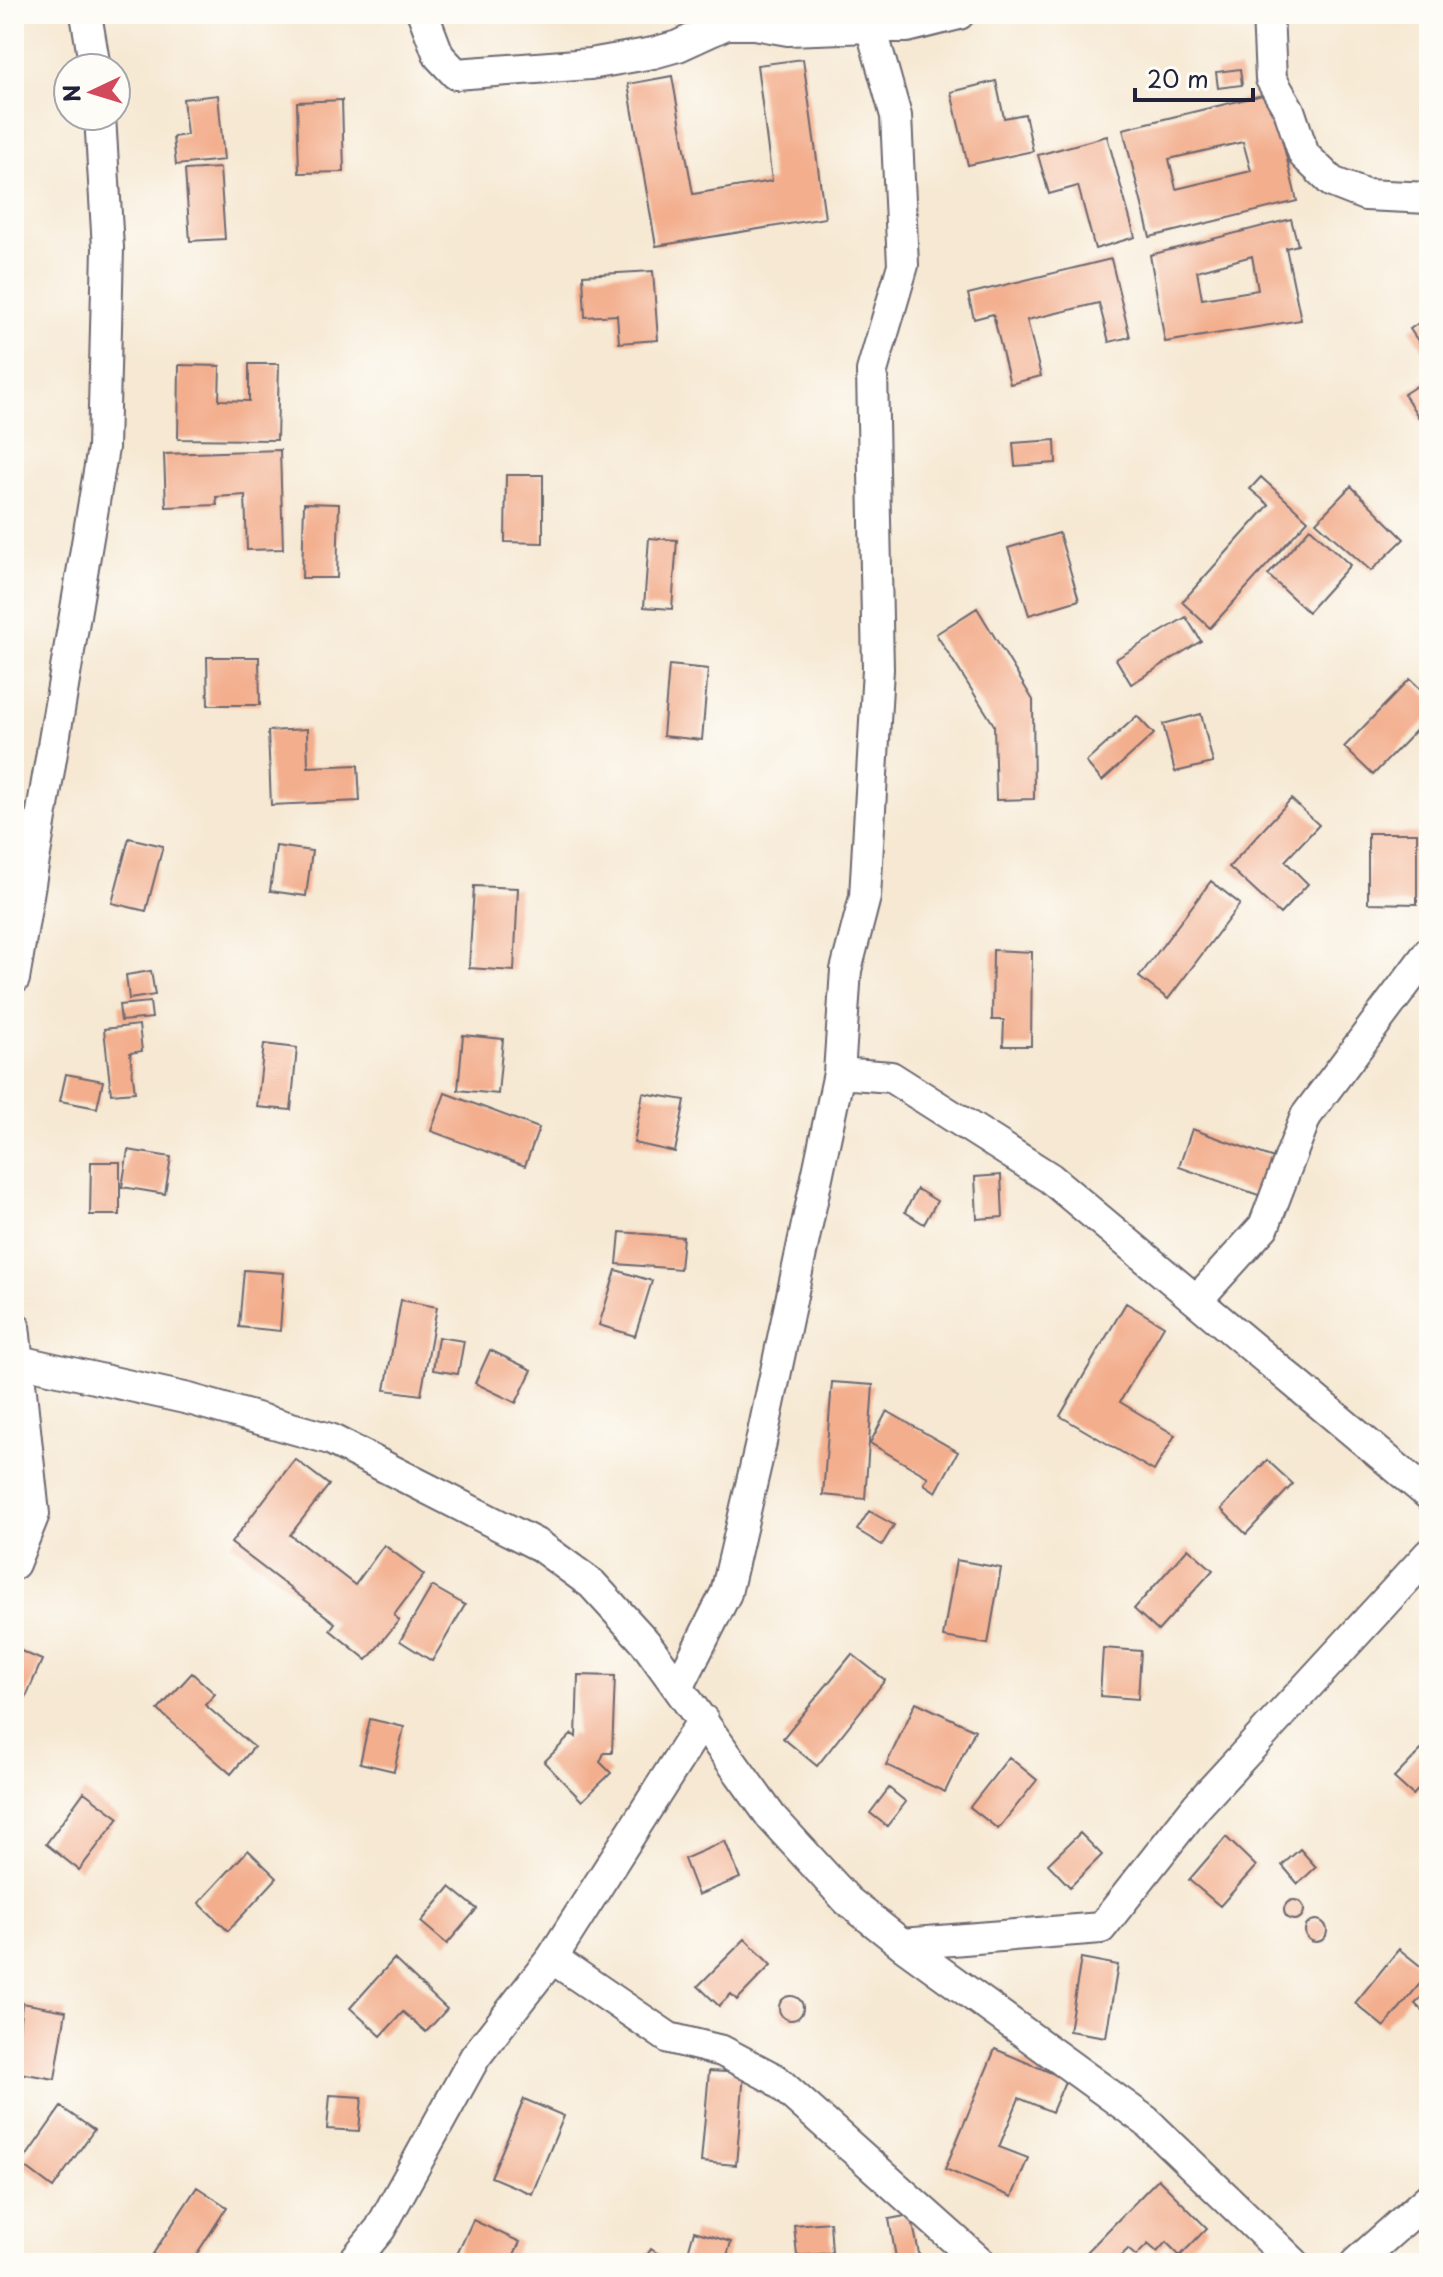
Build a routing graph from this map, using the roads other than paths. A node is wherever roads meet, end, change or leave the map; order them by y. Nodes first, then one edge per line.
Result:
1 (86, 14) edge
2 (423, 14) edge
3 (959, 14) edge
4 (1268, 14) edge
5 (870, 20) edge
6 (92, 52) edge
7 (101, 132) edge
8 (1429, 198) edge
9 (1429, 952) edge
10 (14, 966) edge
11 (14, 979) edge
12 (839, 1073) junction
13 (1197, 1300) junction
14 (14, 1326) edge
15 (17, 1361) edge
16 (1429, 1495) edge
17 (1429, 1554) edge
18 (14, 1564) edge
19 (679, 1686) junction
20 (703, 1720) junction
21 (902, 1944) junction
22 (552, 1958) junction
23 (1429, 2198) edge
24 (352, 2263) edge
25 (981, 2263) edge
26 (1294, 2263) edge
27 (1356, 2263) edge

1 - 6 street
2 - 5 street
3 - 5 street
4 - 8 street
5 - 12 street
7 - 10 street
9 - 13 street
10 - 11 street
12 - 13 street
12 - 19 street
13 - 16 street
14 - 15 street
15 - 18 street
15 - 19 street
17 - 21 street
19 - 20 street
20 - 21 street
20 - 22 street
21 - 26 street
22 - 24 street
22 - 25 street
23 - 27 street

